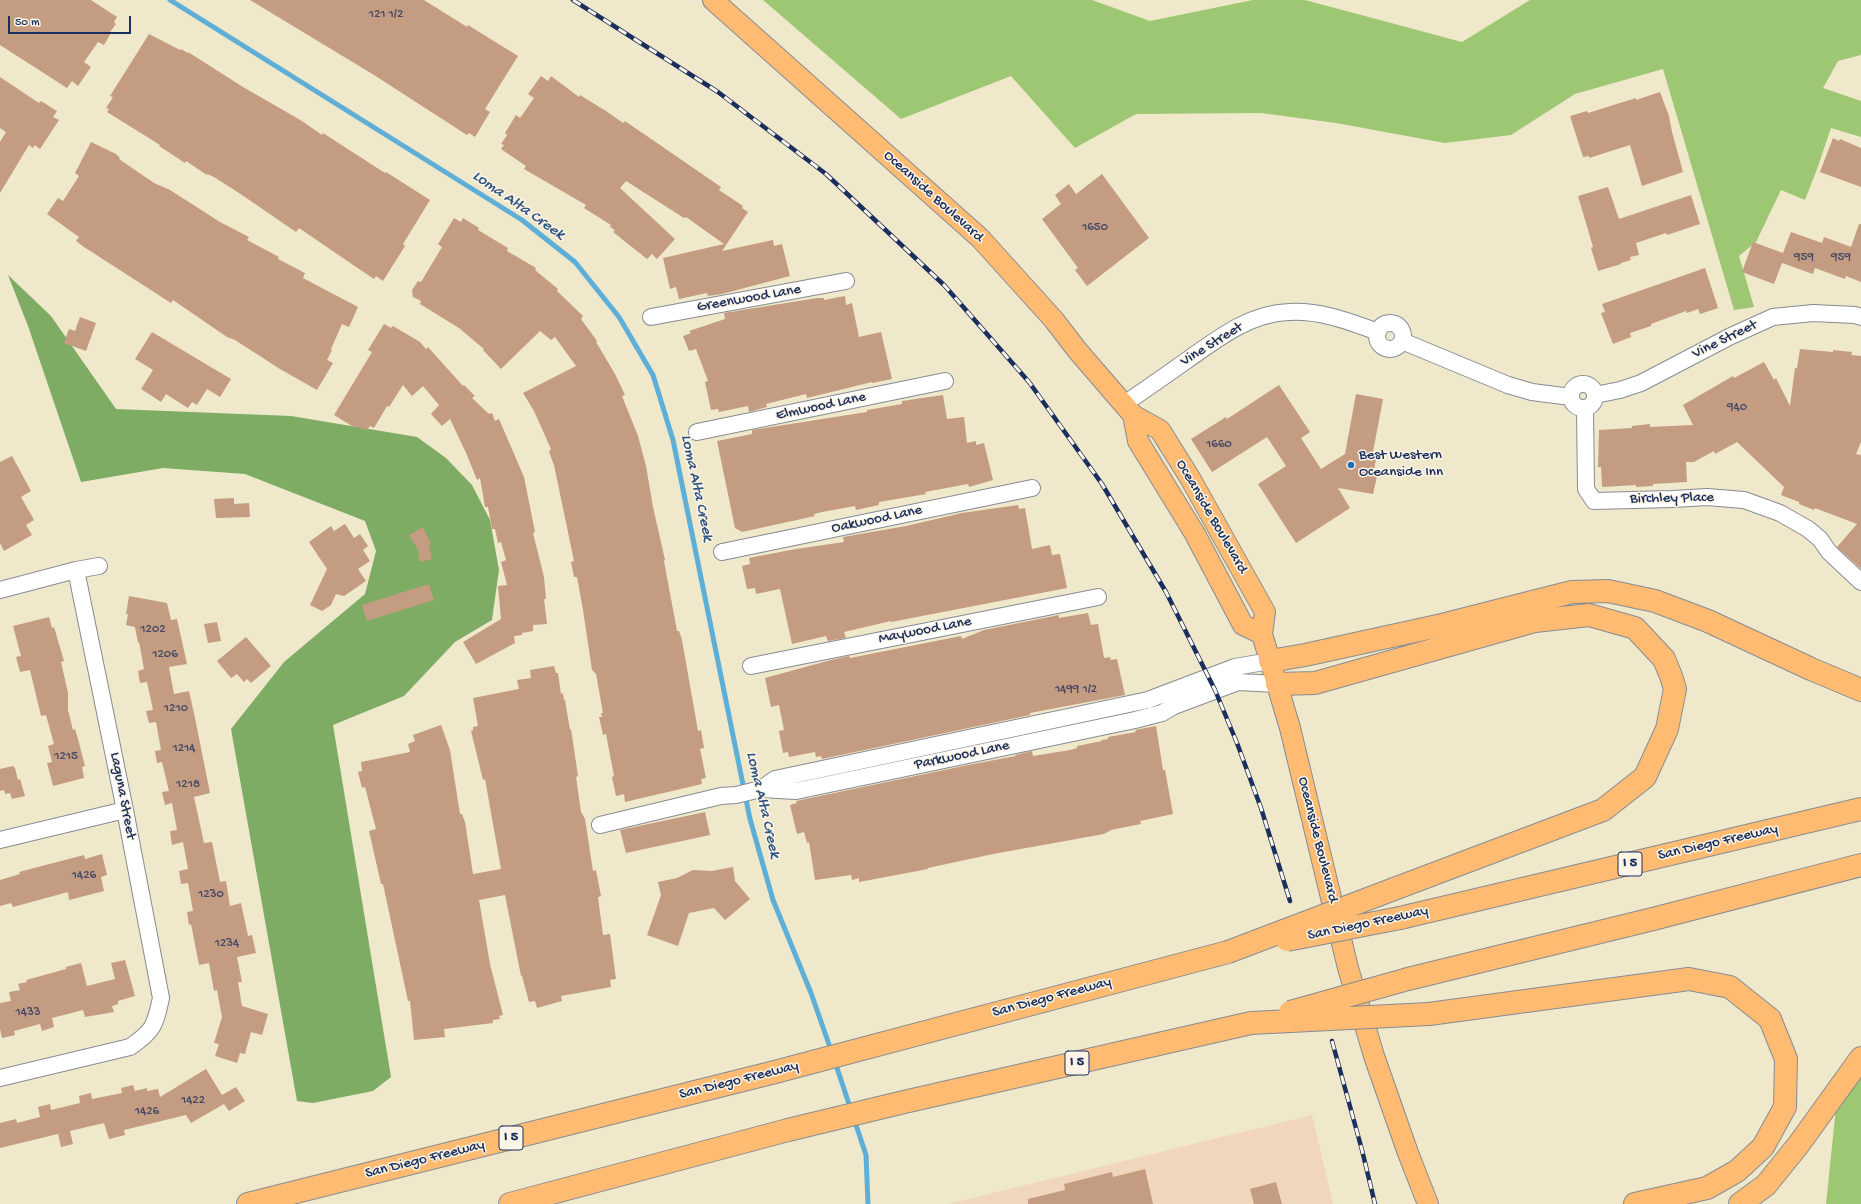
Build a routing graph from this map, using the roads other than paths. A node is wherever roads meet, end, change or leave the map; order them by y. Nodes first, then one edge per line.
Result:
1 (713, 0) edge
2 (846, 282) dead end
3 (651, 317) dead end
4 (1861, 317) edge
5 (946, 381) dead end
6 (1595, 395) junction
7 (1571, 398) junction
8 (1585, 408) junction
9 (1128, 410) junction
10 (697, 432) dead end
11 (1032, 488) dead end
12 (722, 552) dead end
13 (99, 566) dead end
14 (76, 570) junction
15 (1861, 582) edge
16 (0, 590) edge
17 (1098, 597) dead end
18 (1270, 661) junction
19 (751, 666) dead end
20 (1277, 684) junction
21 (1861, 690) edge
22 (761, 789) junction
23 (1861, 809) edge
24 (125, 810) junction
25 (600, 825) dead end
26 (0, 840) edge
27 (1861, 865) edge
28 (1228, 952) junction
29 (1251, 1023) junction
30 (1861, 1058) edge
31 (0, 1078) edge
32 (248, 1204) edge
33 (510, 1204) edge
34 (1428, 1204) edge
35 (1635, 1204) edge
36 (1740, 1204) edge

1 - 9 main road, Oceanside Boulevard
2 - 3 street, Greenwood Lane
4 - 6 street, Vine Street
5 - 10 street, Elmwood Lane
6 - 7 street
6 - 8 street
7 - 8 street
7 - 9 street, Vine Street
8 - 15 street, Birchley Place
9 - 18 main road, Oceanside Boulevard
11 - 12 street, Oakwood Lane
13 - 14 street
14 - 16 street
14 - 24 street, Laguna Street
17 - 19 street, Maywood Lane
18 - 20 main road, Oceanside Boulevard
18 - 21 highway
18 - 22 street, Parkwood Lane
20 - 22 street, Parkwood Lane
20 - 28 highway, bridge
20 - 34 main road, Oceanside Boulevard
22 - 25 street, Parkwood Lane
23 - 28 highway, San Diego Freeway / I 5, bridge
24 - 26 street
24 - 31 street, Laguna Street
27 - 29 highway, I 5, bridge
28 - 32 highway, San Diego Freeway / I 5
29 - 33 highway, I 5
29 - 35 highway, bridge
30 - 36 highway

